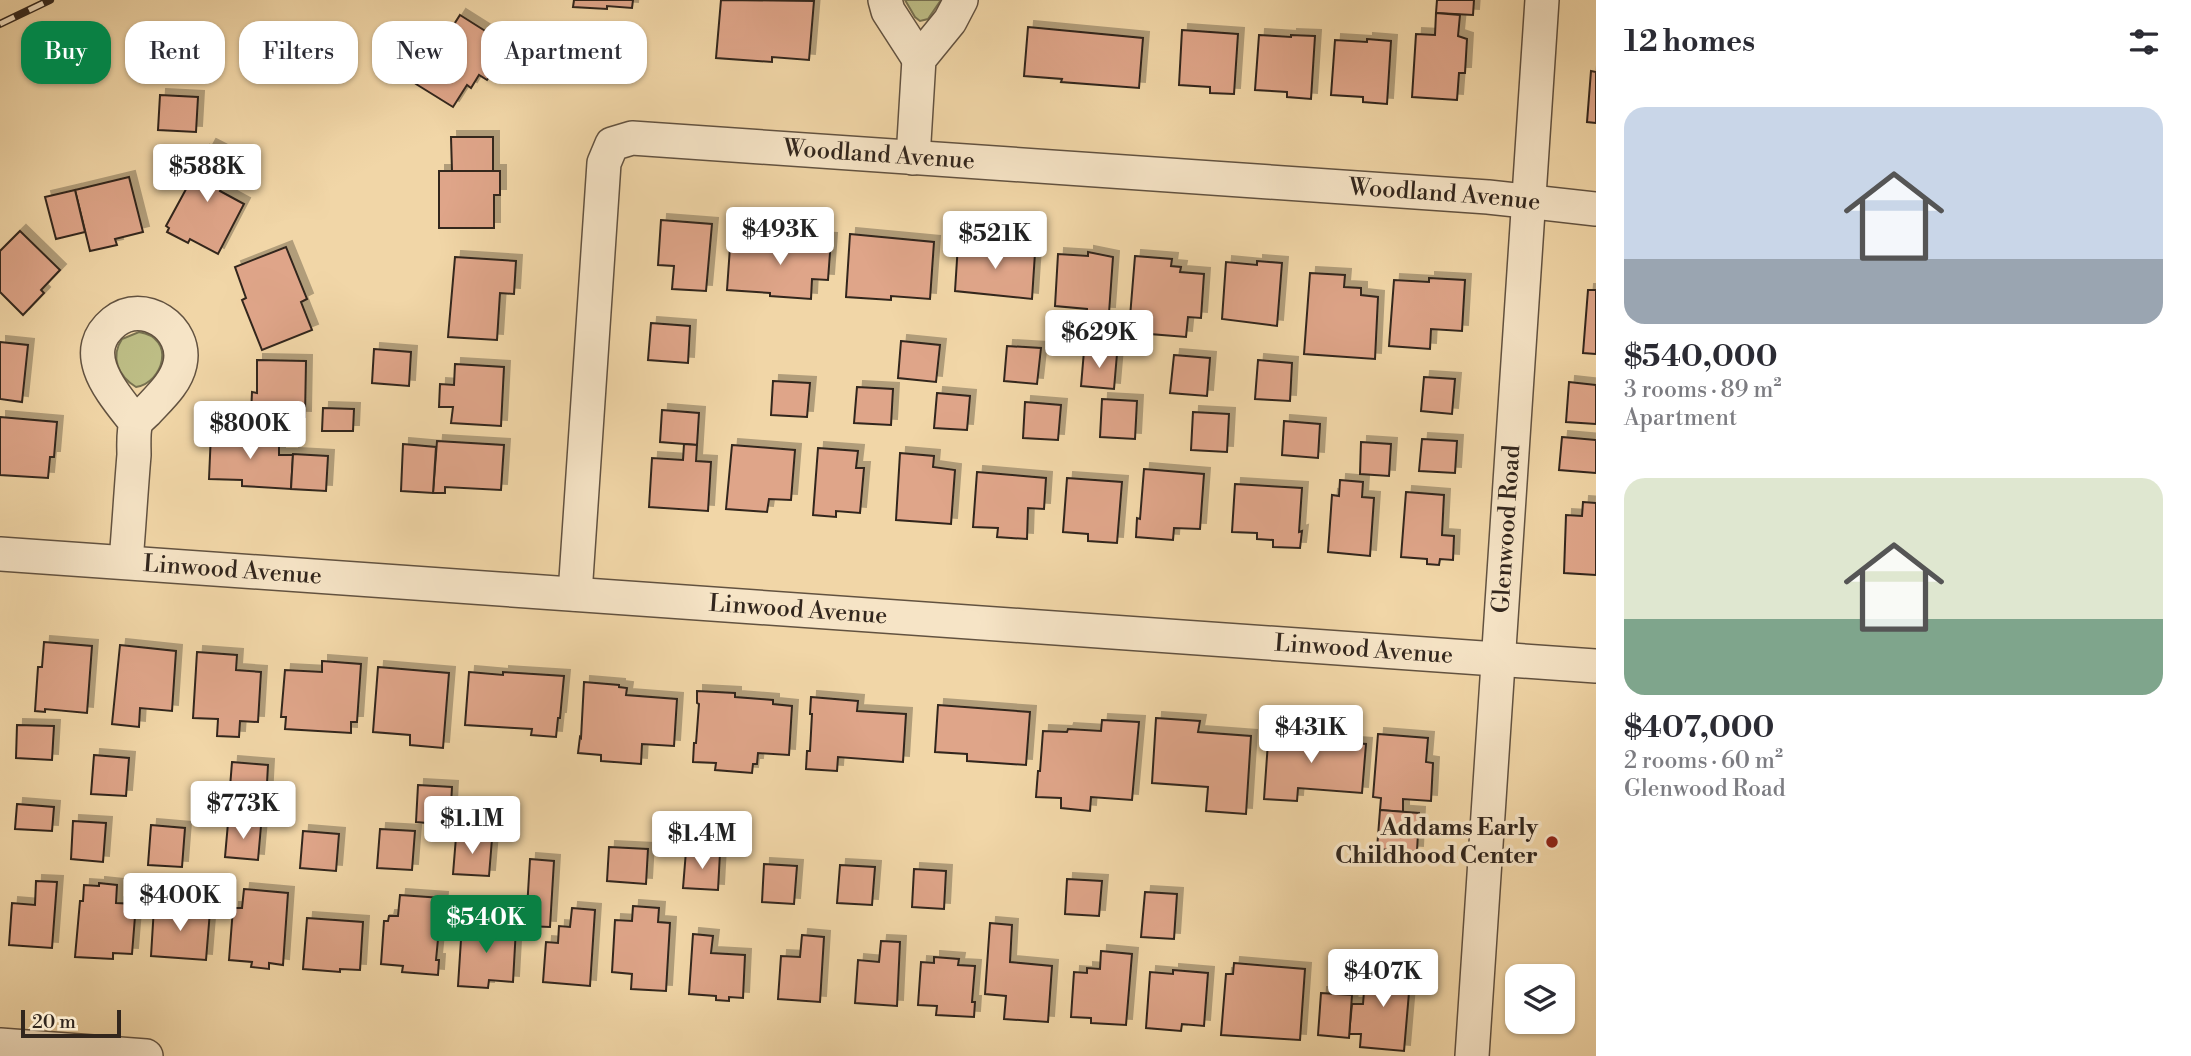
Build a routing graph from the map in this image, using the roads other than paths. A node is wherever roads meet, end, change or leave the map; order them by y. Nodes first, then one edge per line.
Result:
1 (885, 0) edge
2 (961, 0) edge
3 (1542, 0) edge
4 (919, 59) junction
5 (913, 158) junction
6 (1529, 202) junction
7 (1596, 209) edge
8 (136, 423) dead end
9 (0, 554) edge
10 (126, 561) junction
11 (575, 594) junction
12 (1499, 658) junction
13 (1596, 666) edge
14 (0, 1045) edge
15 (146, 1056) edge
16 (1472, 1056) edge

1 - 4 street
2 - 4 street
3 - 6 street, Glenwood Road
4 - 5 street
5 - 6 street, Woodland Avenue
5 - 11 street, Woodland Avenue
6 - 7 street, Woodland Avenue
6 - 12 street, Glenwood Road
8 - 10 street
9 - 10 street, Linwood Avenue
10 - 11 street, Linwood Avenue
11 - 12 street, Linwood Avenue
12 - 13 street, Linwood Avenue
12 - 16 street, Glenwood Road
14 - 15 street

